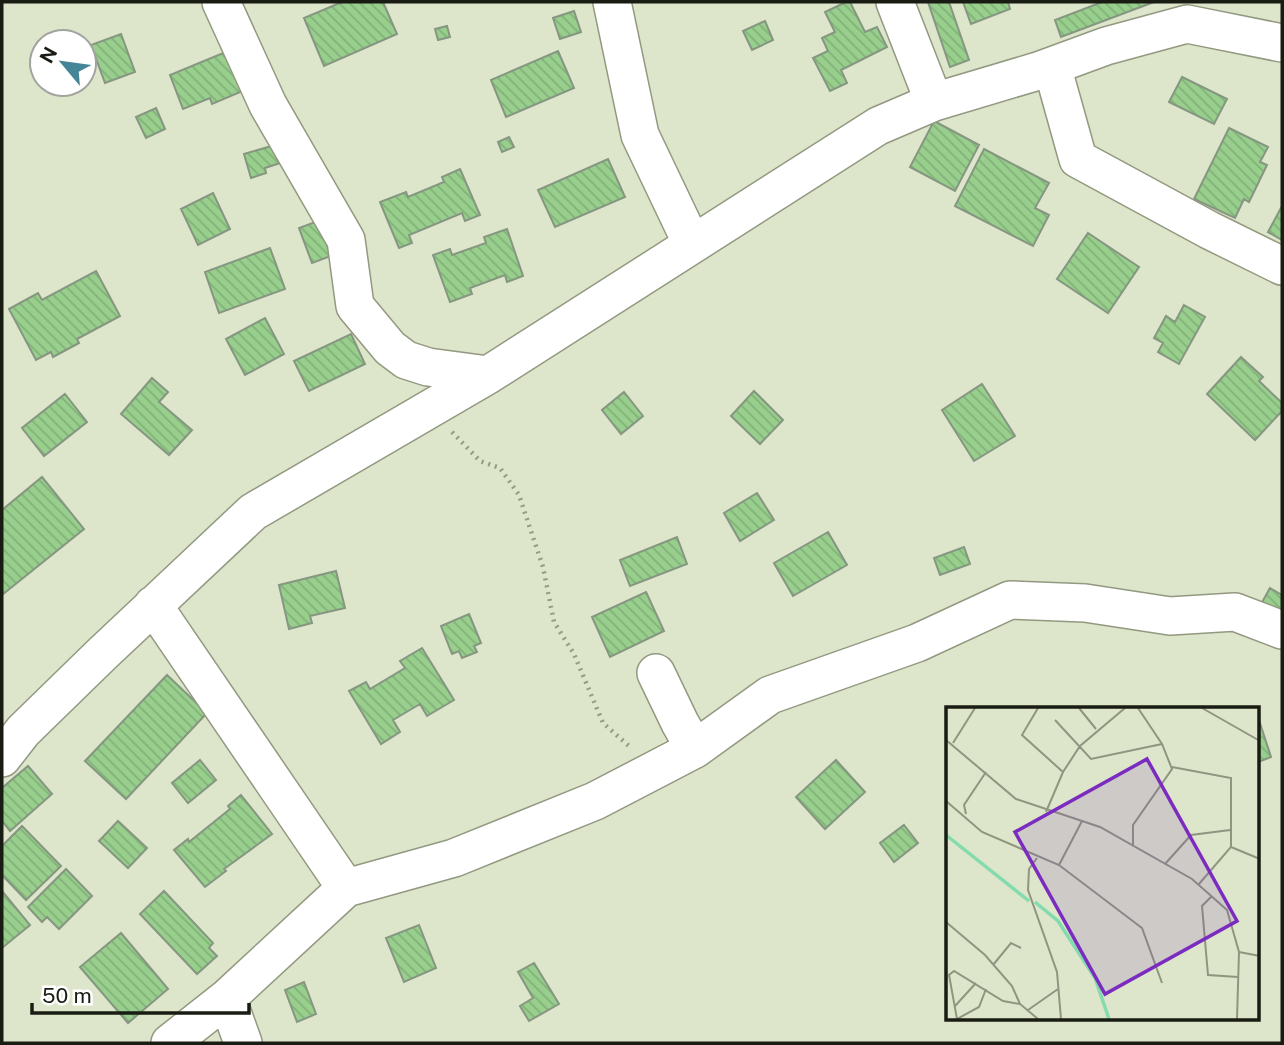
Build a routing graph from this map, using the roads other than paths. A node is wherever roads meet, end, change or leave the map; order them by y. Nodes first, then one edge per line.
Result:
1 (221, 2) edge
2 (611, 2) edge
3 (895, 2) edge
4 (1282, 43) edge
5 (1052, 66) junction
6 (934, 102) junction
7 (692, 244) junction
8 (1282, 266) edge
9 (488, 375) junction
10 (153, 605) junction
11 (1282, 629) edge
12 (656, 673) dead end
13 (687, 736) junction
14 (2, 758) edge
15 (346, 888) junction
16 (227, 998) junction
17 (170, 1043) edge
18 (243, 1043) edge

1 - 9 street
2 - 7 street
3 - 6 street
4 - 5 street
5 - 6 street
5 - 8 street
6 - 7 street
7 - 9 street
9 - 10 street
10 - 14 street
10 - 15 street
11 - 13 street
12 - 13 street
13 - 15 street
15 - 16 street
16 - 17 street
16 - 18 street

